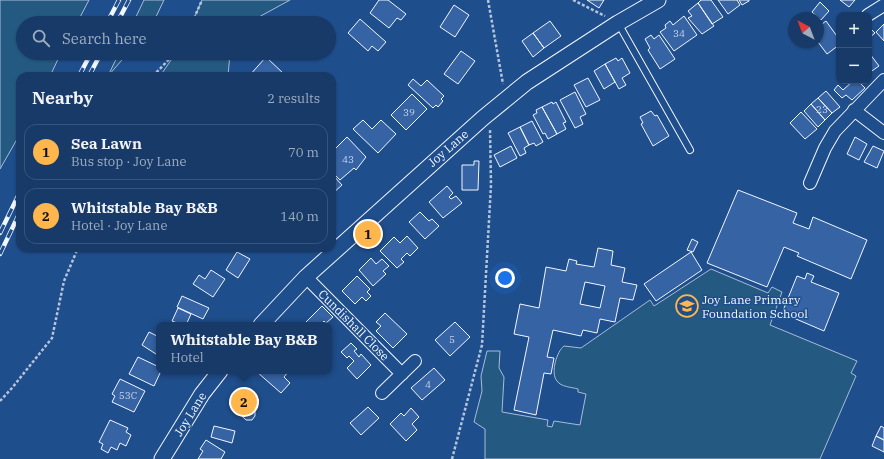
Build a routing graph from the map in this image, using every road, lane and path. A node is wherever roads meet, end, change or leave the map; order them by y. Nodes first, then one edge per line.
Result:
1 (202, 0) edge
2 (488, 0) edge
3 (573, 0) edge
4 (658, 0) edge
5 (884, 5) edge
6 (872, 12) edge
7 (195, 16) edge
8 (618, 23) junction
9 (169, 60) edge
10 (157, 72) edge
11 (884, 80) edge
12 (506, 99) junction
13 (854, 110) junction
14 (490, 112) junction
15 (884, 133) edge
16 (690, 150) dead end
17 (810, 183) dead end
18 (336, 250) edge
19 (76, 252) edge
20 (333, 252) edge
21 (306, 277) junction
22 (264, 322) edge
23 (415, 361) dead end
24 (218, 374) edge
25 (402, 374) junction
26 (382, 393) dead end
27 (0, 401) edge
28 (162, 459) edge
29 (452, 459) edge

1 - 7 path
2 - 12 path
3 - 8 path
4 - 8 street, Joy Lane
5 - 6 street
8 - 12 street, Joy Lane
8 - 16 lane
9 - 10 path
11 - 13 street
12 - 14 street, Joy Lane
13 - 15 street
13 - 17 street
14 - 18 street, Joy Lane
14 - 29 path
19 - 27 path
20 - 21 street, Joy Lane
21 - 22 street, Joy Lane
21 - 25 street, Cundishall Close
23 - 25 street
24 - 28 street, Joy Lane
25 - 26 street

